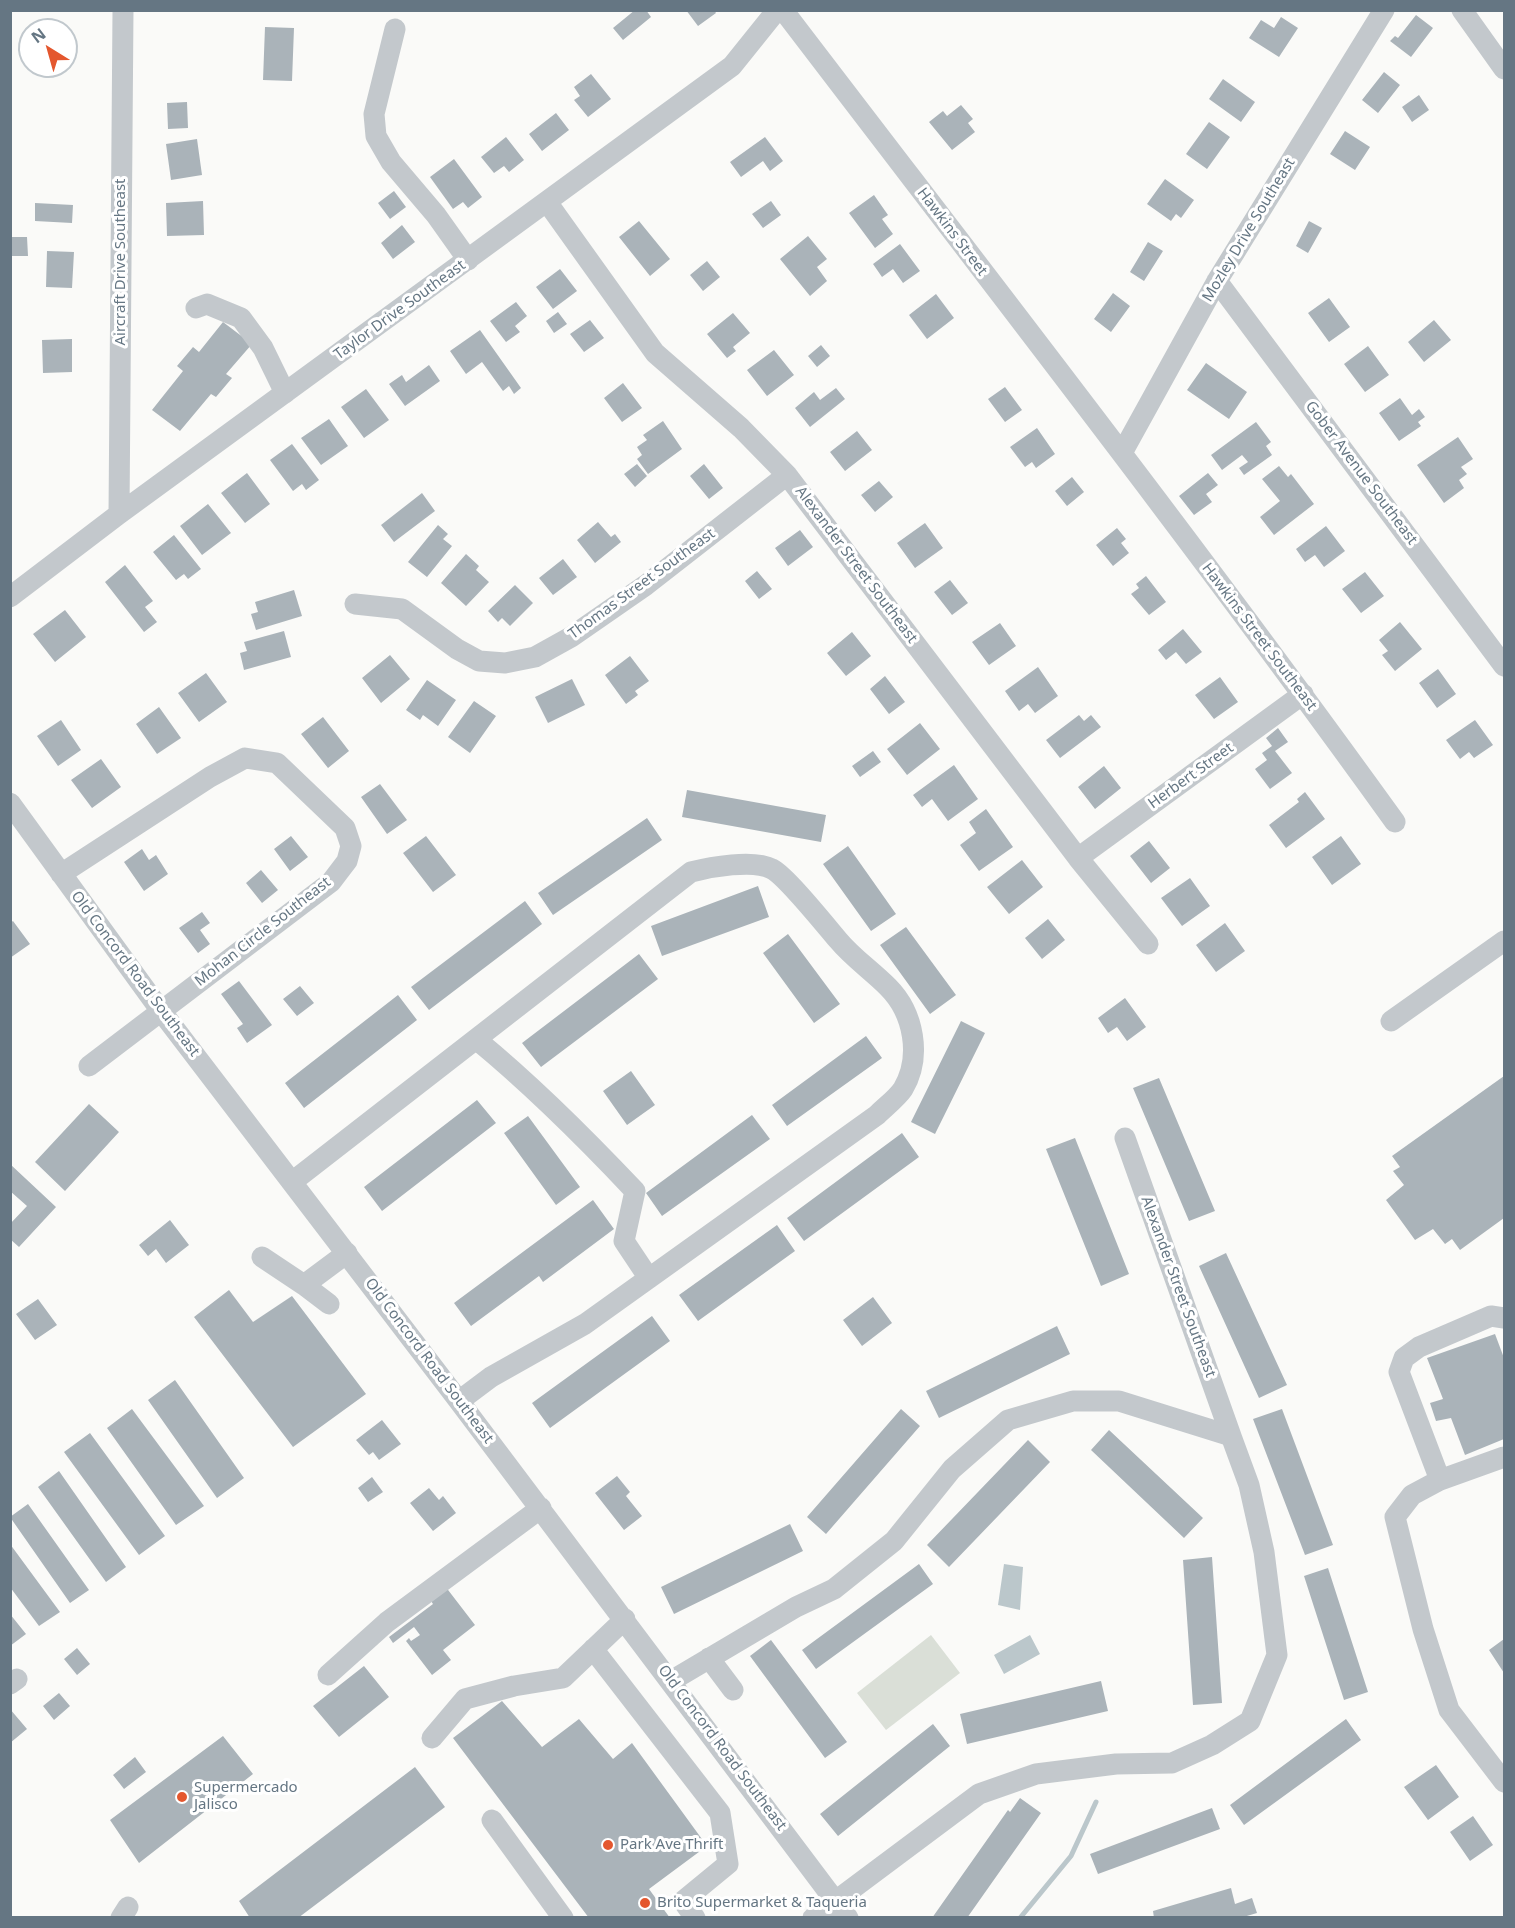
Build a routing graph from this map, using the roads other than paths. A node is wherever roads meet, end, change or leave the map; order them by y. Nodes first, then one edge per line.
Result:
1 (123, 10) edge
2 (777, 10) edge
3 (783, 10) edge
4 (1384, 10) edge
5 (1462, 10) edge
6 (395, 29) dead end
7 (1504, 69) edge
8 (547, 202) junction
9 (468, 260) junction
10 (1217, 281) junction
11 (196, 308) dead end
12 (285, 393) junction
13 (1122, 453) junction
14 (787, 475) junction
15 (119, 514) junction
16 (10, 597) edge
17 (355, 604) dead end
18 (1504, 666) edge
19 (1303, 694) junction
20 (10, 803) edge
21 (1395, 822) dead end
22 (1078, 858) junction
23 (61, 874) junction
24 (1504, 941) edge
25 (1148, 944) dead end
26 (161, 1011) junction
27 (1391, 1021) dead end
28 (477, 1040) junction
29 (89, 1066) dead end
30 (1125, 1138) dead end
31 (292, 1182) junction
32 (346, 1253) junction
33 (262, 1257) dead end
34 (648, 1277) junction
35 (304, 1285) junction
36 (329, 1304) dead end
37 (1504, 1318) edge
38 (459, 1401) junction
39 (1231, 1436) junction
40 (1504, 1457) edge
41 (1440, 1480) junction
42 (541, 1508) junction
43 (625, 1619) junction
44 (593, 1649) junction
45 (709, 1658) junction
46 (328, 1675) dead end
47 (671, 1680) junction
48 (733, 1690) dead end
49 (432, 1738) dead end
50 (1504, 1782) edge
51 (492, 1820) dead end
52 (835, 1900) junction
53 (563, 1917) edge
54 (695, 1917) edge
55 (813, 1917) edge
56 (848, 1917) edge

1 - 15 street, Aircraft Drive Southeast
2 - 8 street, Taylor Drive Southeast
3 - 13 street, Hawkins Street
4 - 10 street, Mozley Drive Southeast
5 - 7 street
6 - 9 street
8 - 9 street, Taylor Drive Southeast
8 - 14 street, Alexander Street Southeast
9 - 12 street, Taylor Drive Southeast
10 - 13 street, Mozley Drive Southeast
10 - 18 street, Gober Avenue Southeast
11 - 12 street
12 - 15 street, Taylor Drive Southeast
13 - 19 street, Hawkins Street Southeast
14 - 17 street, Thomas Street Southeast
14 - 22 street, Alexander Street Southeast
15 - 16 street, Taylor Drive Southeast
19 - 21 street, Hawkins Street Southeast
19 - 22 street, Herbert Street
20 - 23 street, Old Concord Road Southeast
22 - 25 street, Alexander Street Southeast
23 - 26 street, Old Concord Road Southeast
23 - 26 street, Mohan Circle Southeast
24 - 27 street
26 - 29 street, Mohan Circle Southeast
26 - 31 street, Old Concord Road Southeast
28 - 31 street
28 - 34 street
28 - 34 street
30 - 39 street, Alexander Street Southeast
31 - 32 street, Old Concord Road Southeast
32 - 35 street
32 - 38 street, Old Concord Road Southeast
33 - 35 street
34 - 38 street
35 - 36 street
37 - 41 street
38 - 42 street, Old Concord Road Southeast
39 - 45 street
39 - 52 street, Alexander Street Southeast
40 - 41 street
41 - 50 street
42 - 43 street, Old Concord Road Southeast
42 - 46 street
43 - 44 street
43 - 47 street, Old Concord Road Southeast
44 - 49 street
44 - 54 street
45 - 47 street
45 - 48 street
47 - 52 street, Old Concord Road Southeast
51 - 53 street
52 - 55 street, Alexander Street Southeast
52 - 56 street, Old Concord Road Southeast

